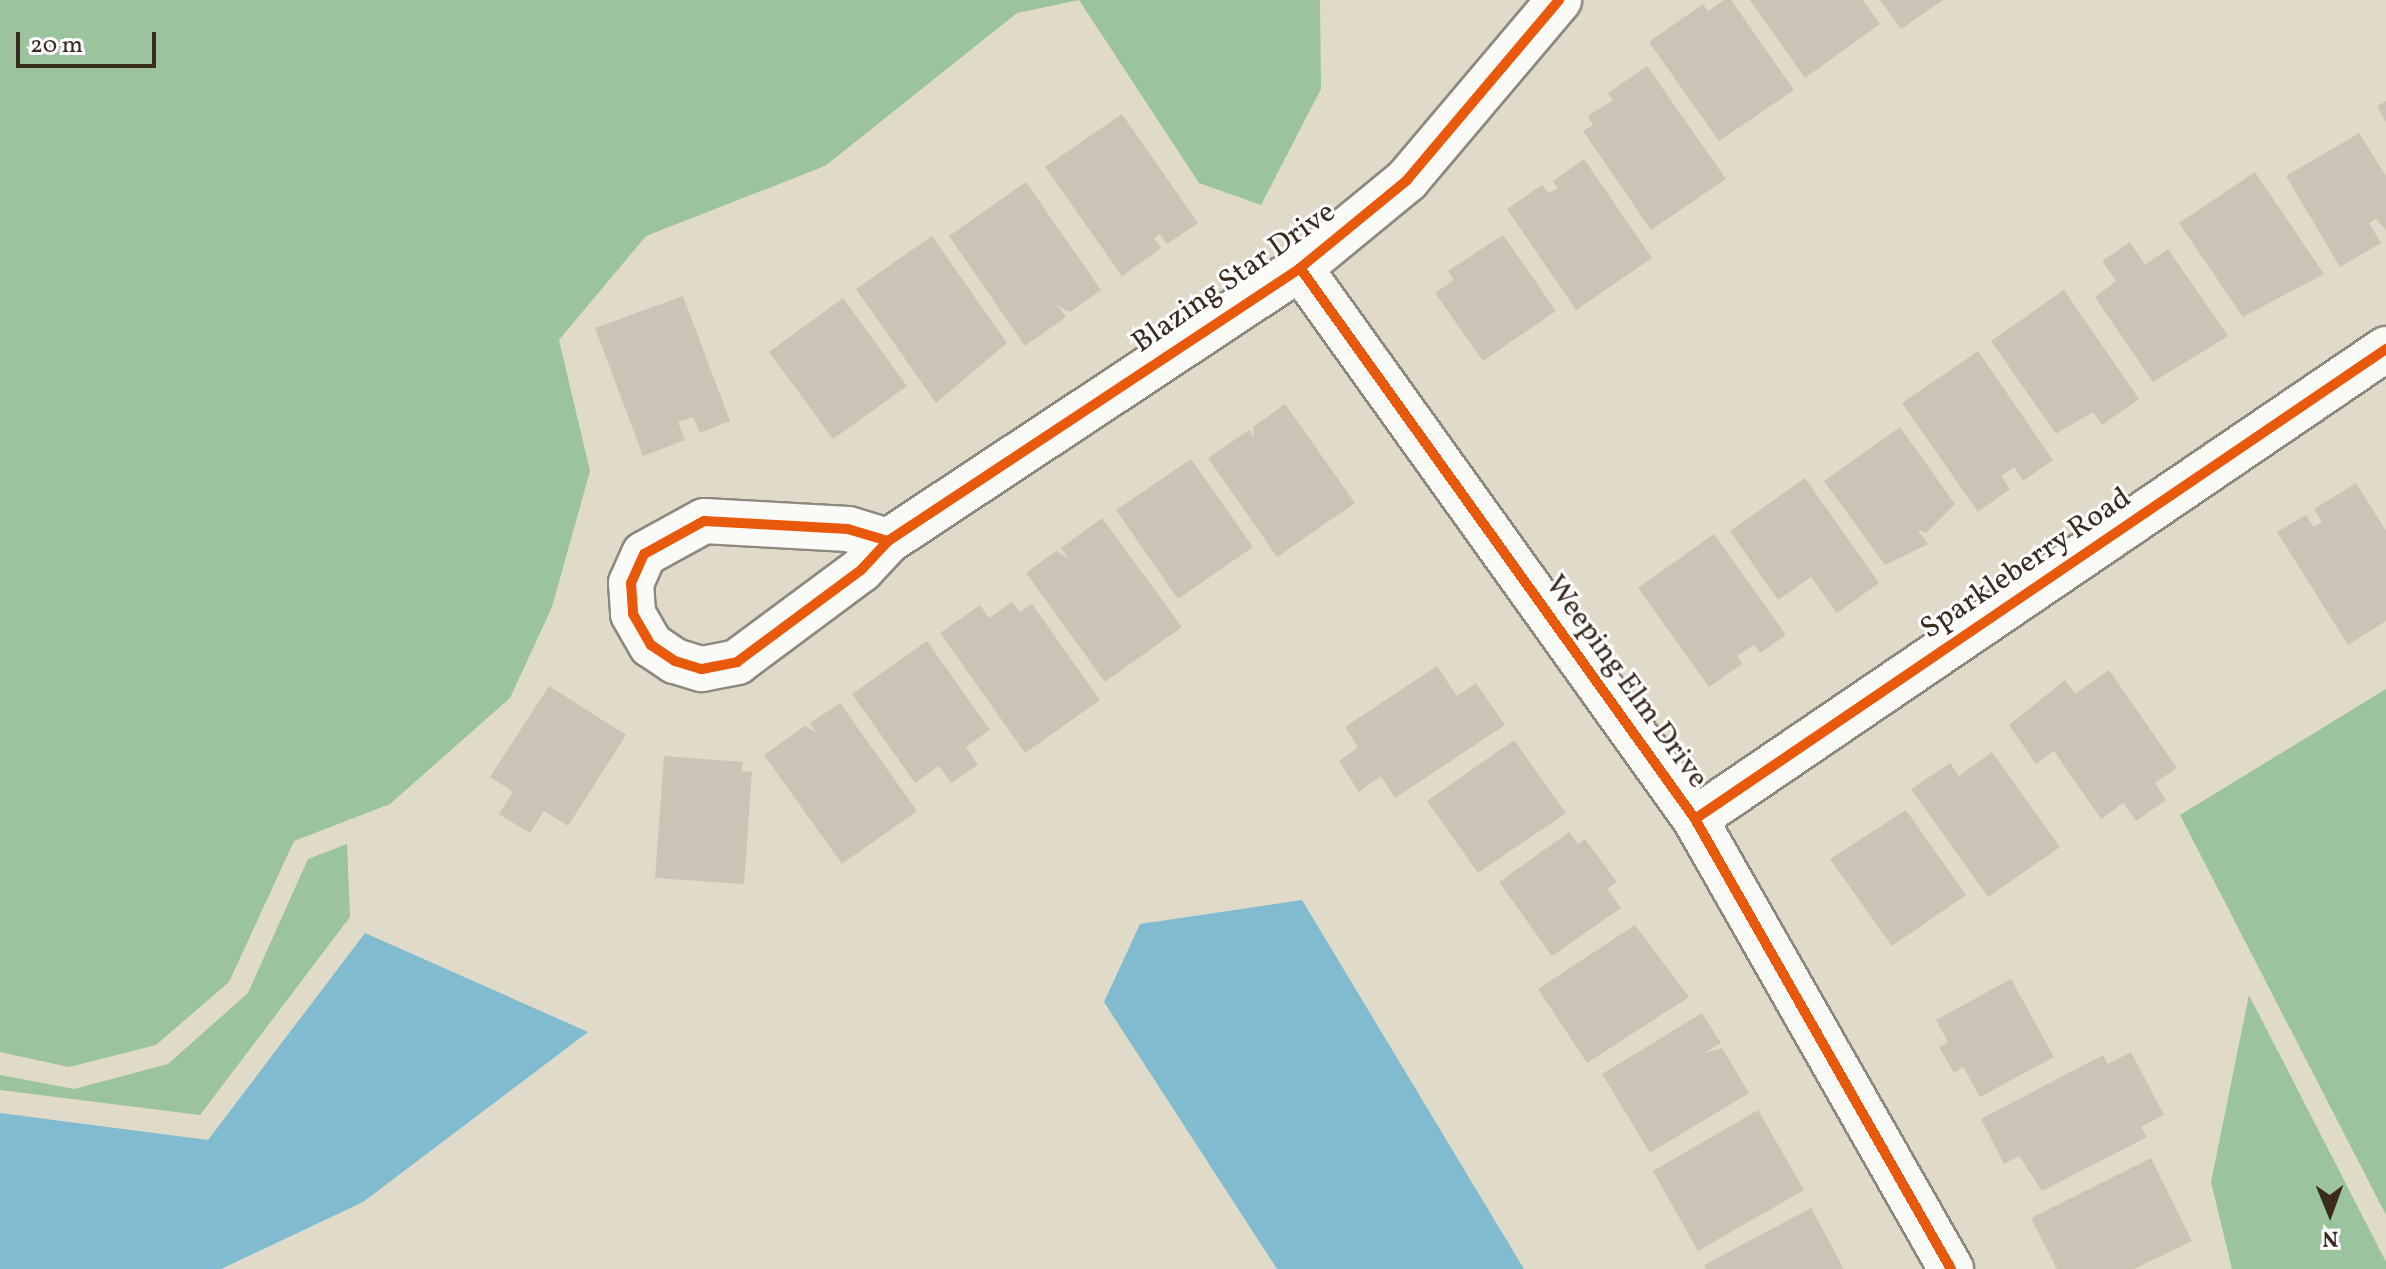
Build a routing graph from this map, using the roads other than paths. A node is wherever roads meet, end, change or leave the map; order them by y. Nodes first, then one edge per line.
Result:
1 (1559, 0) edge
2 (1300, 268) junction
3 (2386, 349) edge
4 (888, 541) junction
5 (1695, 819) junction
6 (1951, 1269) edge

1 - 2 street, Blazing Star Drive
2 - 4 street, Blazing Star Drive
2 - 5 street, Weeping Elm Drive
3 - 5 street, Sparkleberry Road
4 - 4 street, Blazing Star Drive
5 - 6 street, Weeping Elm Drive

